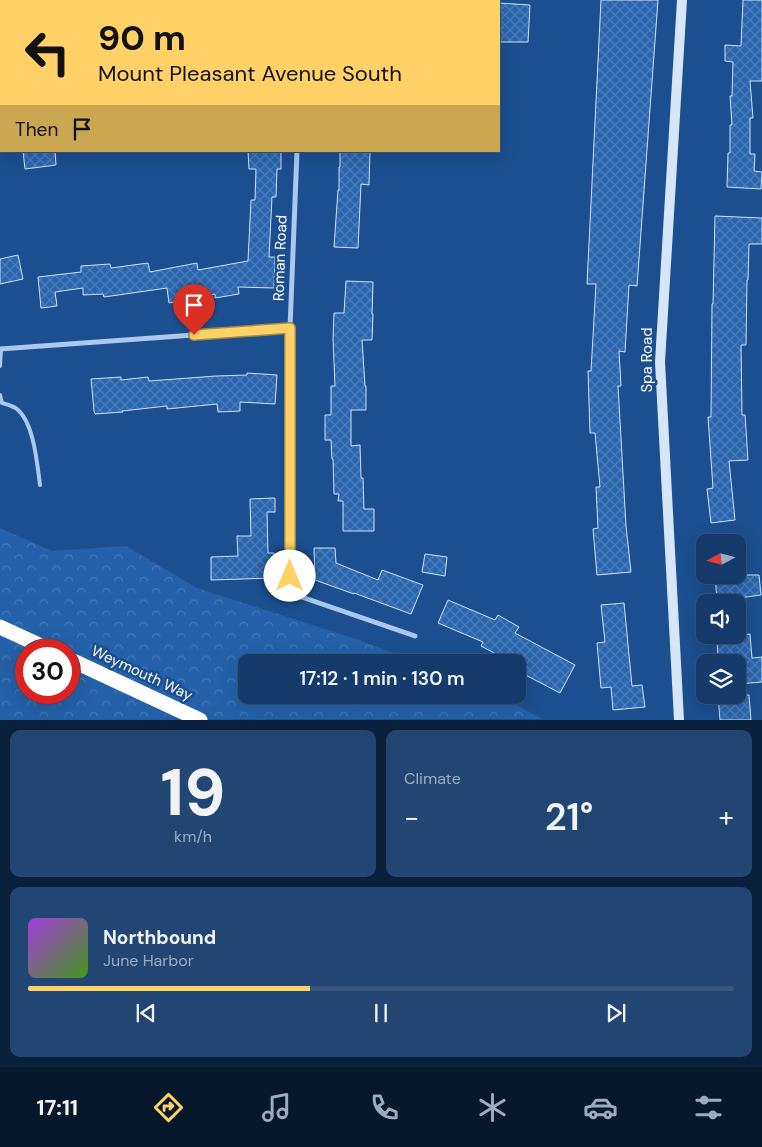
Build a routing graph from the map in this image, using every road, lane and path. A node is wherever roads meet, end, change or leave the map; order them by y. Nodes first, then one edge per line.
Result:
1 (682, 0) edge
2 (297, 152) edge
3 (290, 328) junction
4 (1, 349) edge
5 (0, 366) edge
6 (0, 395) edge
7 (40, 485) dead end
8 (0, 627) edge
9 (415, 636) dead end
10 (26, 639) edge
11 (80, 664) edge
12 (200, 720) edge
13 (678, 720) edge

1 - 13 street, Spa Road
2 - 3 street, Roman Road
3 - 4 street
3 - 9 street, Roman Road
4 - 5 lane
6 - 7 lane
8 - 10 highway
11 - 12 highway, Weymouth Way

